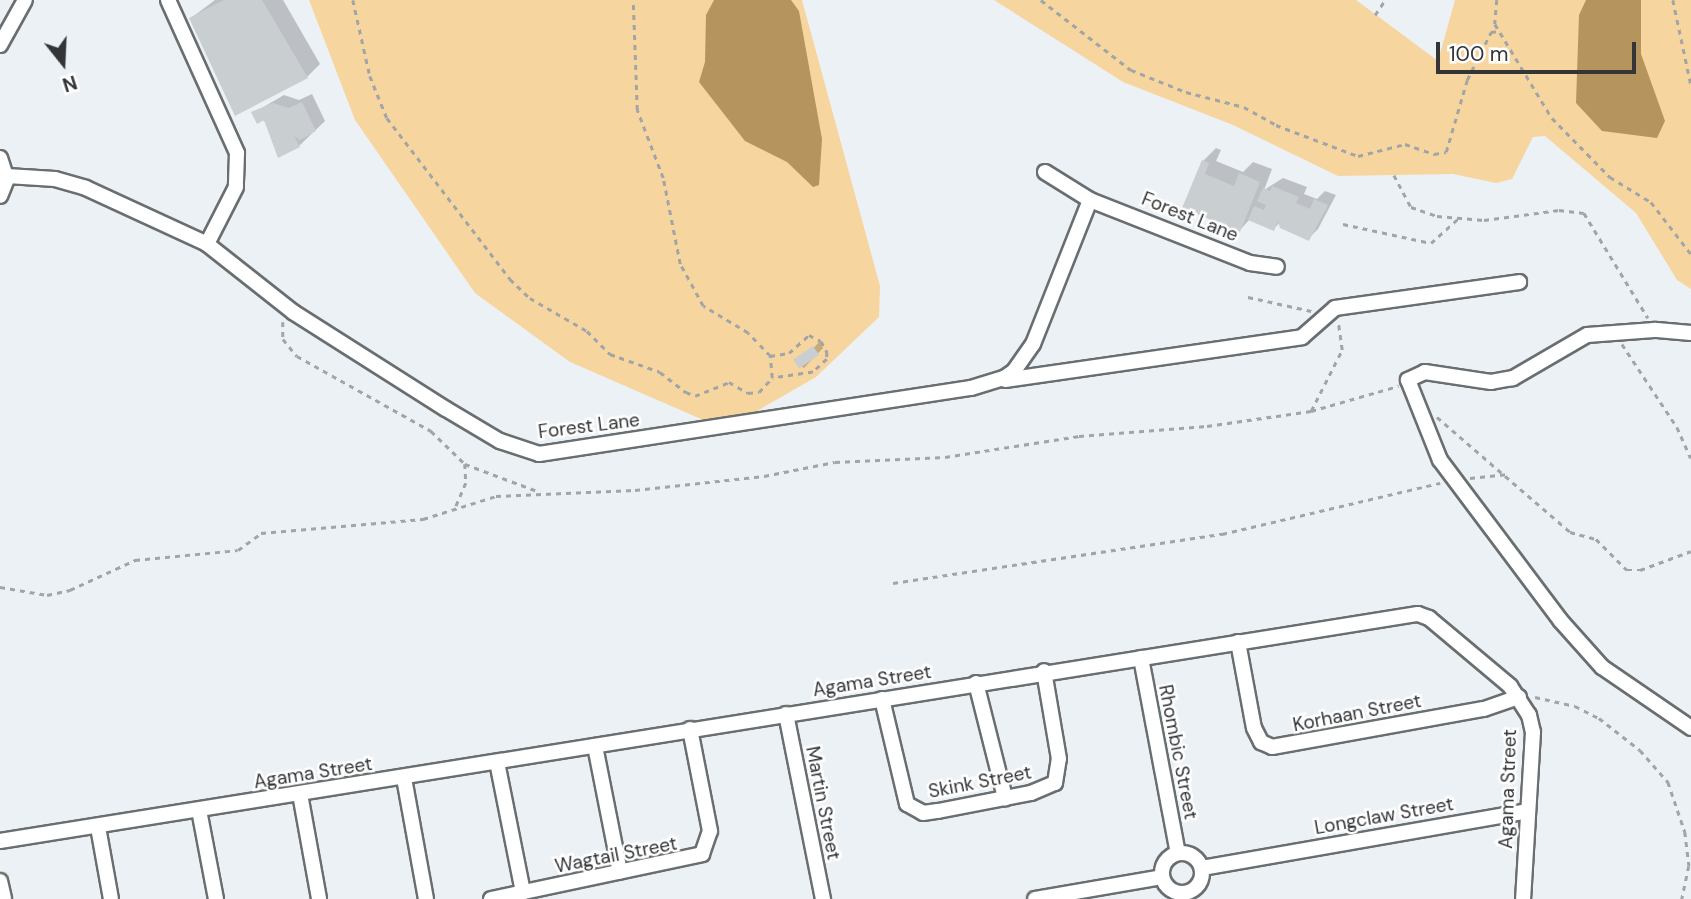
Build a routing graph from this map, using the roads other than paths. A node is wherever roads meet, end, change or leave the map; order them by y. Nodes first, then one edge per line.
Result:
1 (25, 0) edge
2 (168, 0) edge
3 (0, 45) edge
4 (0, 158) edge
5 (1045, 172) dead end
6 (7, 176) junction
7 (0, 196) edge
8 (1090, 200) junction
9 (206, 244) junction
10 (1277, 267) dead end
11 (1520, 282) dead end
12 (1691, 333) edge
13 (994, 382) junction
14 (1238, 642) junction
15 (1141, 658) junction
16 (1044, 671) junction
17 (976, 683) junction
18 (1520, 697) junction
19 (882, 699) junction
20 (786, 714) junction
21 (1691, 727) edge
22 (690, 729) junction
23 (595, 746) junction
24 (497, 762) junction
25 (404, 778) junction
26 (300, 794) junction
27 (1005, 798) junction
28 (199, 810) junction
29 (1527, 811) junction
30 (98, 827) junction
31 (0, 842) edge
32 (1178, 853) junction
33 (1202, 868) junction
34 (620, 872) junction
35 (1162, 877) junction
36 (0, 881) edge
37 (523, 892) junction
38 (1187, 896) edge
39 (4, 899) edge
40 (111, 899) edge
41 (215, 899) edge
42 (320, 899) edge
43 (426, 899) edge
44 (491, 899) edge
45 (822, 899) edge
46 (1035, 899) edge
47 (1523, 899) edge

1 - 3 street
2 - 9 street
4 - 6 street
5 - 8 street, Forest Lane
6 - 7 street
6 - 9 street, Forest Lane
8 - 10 street, Forest Lane
8 - 13 street, Forest Lane
9 - 13 street, Forest Lane
11 - 13 street
12 - 21 street
14 - 15 street, Agama Street
14 - 18 street, Agama Street
14 - 18 street, Korhaan Street
15 - 16 street, Agama Street
15 - 32 street, Rhombic Street
16 - 17 street, Agama Street
16 - 27 street, Skink Street
17 - 19 street, Agama Street
17 - 27 street
18 - 29 street, Agama Street
19 - 20 street, Agama Street
19 - 27 street, Skink Street
20 - 22 street, Agama Street
20 - 45 street, Martin Street
22 - 23 street, Agama Street
22 - 34 street, Wagtail Street
23 - 24 street, Agama Street
23 - 34 street
24 - 25 street, Agama Street
24 - 37 street
25 - 26 street, Agama Street
25 - 43 street
26 - 28 street, Agama Street
26 - 42 street
28 - 30 street, Agama Street
28 - 41 street
29 - 33 street, Longclaw Street
29 - 47 street, Agama Street
30 - 31 street, Agama Street
30 - 40 street
32 - 33 street
32 - 35 street
33 - 38 street
34 - 37 street, Wagtail Street
35 - 38 street
35 - 46 street
36 - 39 street
37 - 44 street, Wagtail Street

